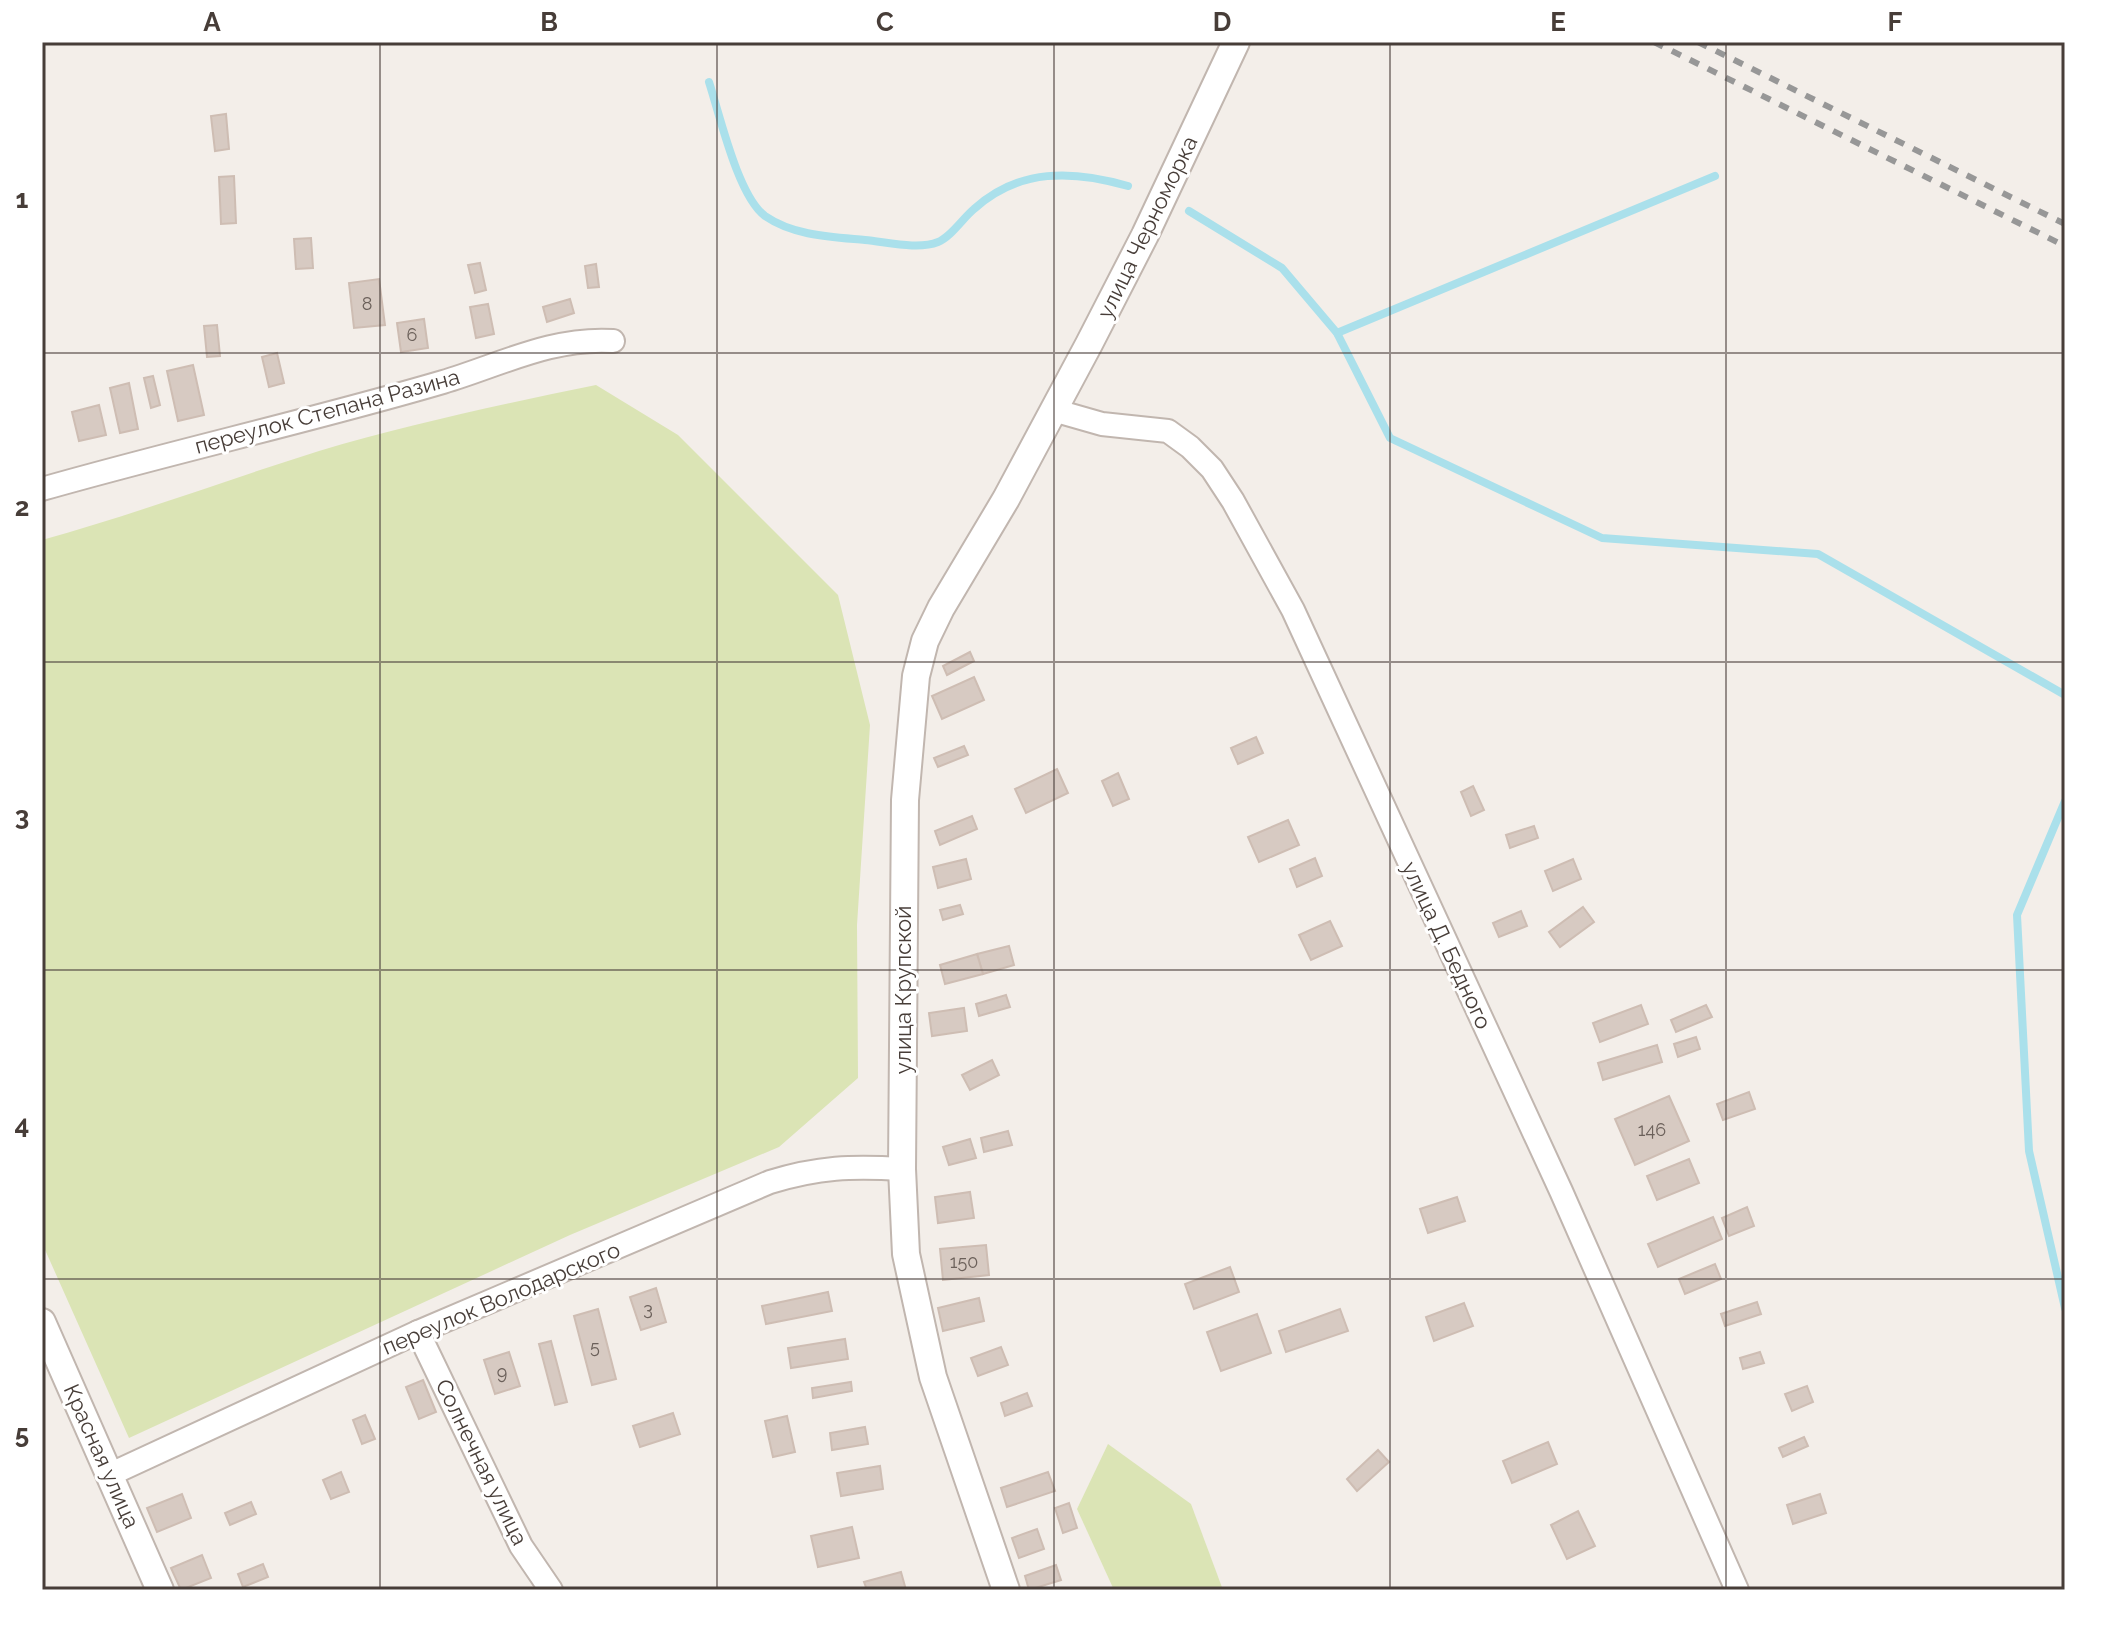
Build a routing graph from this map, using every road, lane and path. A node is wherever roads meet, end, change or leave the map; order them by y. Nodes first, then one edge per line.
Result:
1 (1236, 42) edge
2 (613, 341) dead end
3 (1053, 410) junction
4 (42, 489) edge
5 (902, 1169) junction
6 (42, 1322) edge
7 (418, 1332) junction
8 (111, 1474) junction
9 (160, 1590) edge
10 (551, 1590) edge
11 (1006, 1590) edge
12 (1737, 1590) edge

1 - 3 street, улица Черноморка
2 - 4 street, переулок Степана Разина
3 - 5 street, улица Крупской
3 - 12 street, улица Д. Бедного
5 - 7 street, переулок Володарского
5 - 11 street, улица Крупской
6 - 8 street, Красная улица
7 - 8 street, переулок Володарского
7 - 10 street, Солнечная улица
8 - 9 street, Красная улица

